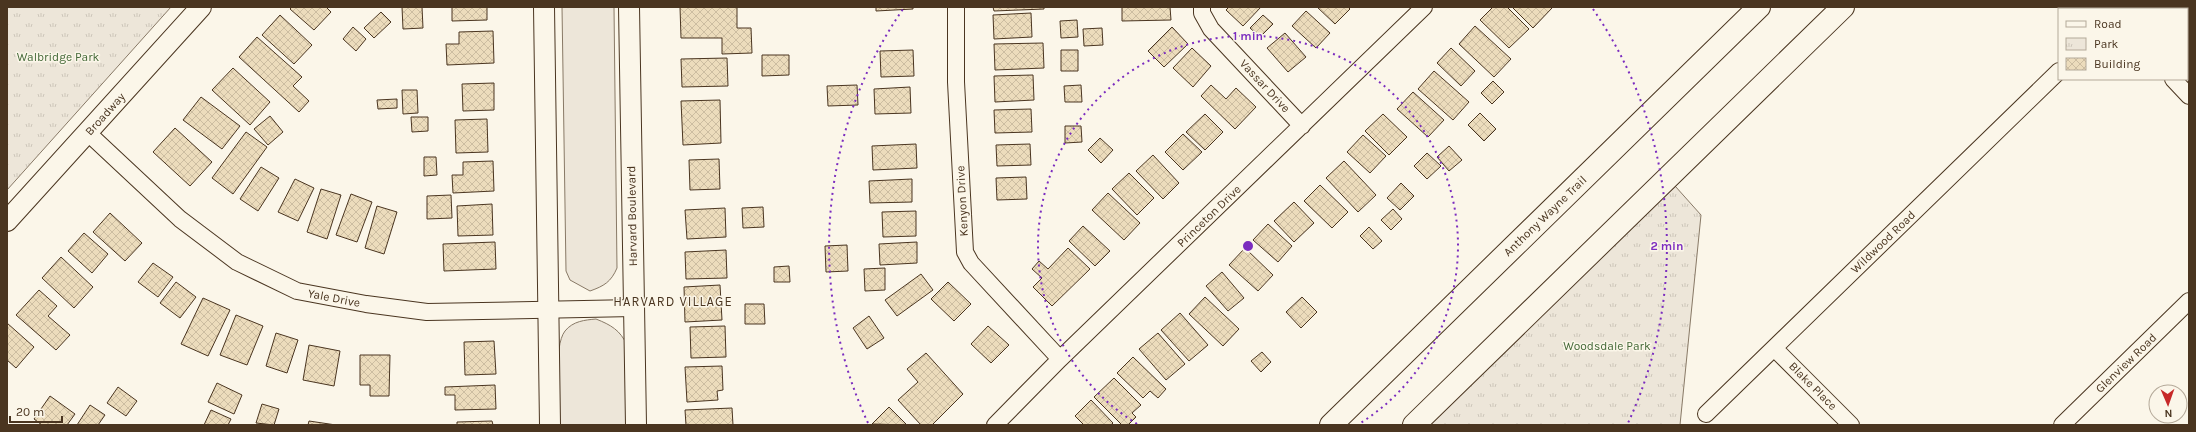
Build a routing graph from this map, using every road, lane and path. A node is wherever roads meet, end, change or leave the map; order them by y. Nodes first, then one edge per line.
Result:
1 (201, 7) edge
2 (544, 7) edge
3 (629, 7) edge
4 (956, 7) edge
5 (1202, 7) edge
6 (1424, 7) edge
7 (1759, 7) edge
8 (1843, 7) edge
9 (1856, 7) edge
10 (1776, 72) junction
11 (2058, 72) edge
12 (2174, 80) edge
13 (2189, 96) edge
14 (1302, 126) junction
15 (88, 134) junction
16 (7, 221) edge
17 (2189, 301) edge
18 (634, 308) junction
19 (548, 310) junction
20 (1774, 348) junction
21 (1060, 359) junction
22 (1706, 414) dead end
23 (550, 425) edge
24 (636, 425) edge
25 (995, 425) edge
26 (1330, 425) edge
27 (1414, 425) edge
28 (1851, 425) edge
29 (2062, 425) edge

1 - 15 street, Broadway
2 - 19 street
3 - 18 street, Harvard Boulevard
4 - 21 street, Kenyon Drive
5 - 14 street, Vassar Drive
6 - 14 street, Princeton Drive
7 - 26 highway, Anthony Wayne Trail
8 - 10 highway
9 - 10 highway
10 - 27 highway
11 - 20 street, Wildwood Road
12 - 13 street
14 - 21 street, Princeton Drive
15 - 16 street, Broadway
15 - 19 street, Yale Drive
17 - 29 street, Glenview Road
18 - 19 street, Yale Drive
18 - 24 street, Harvard Boulevard
19 - 23 street
20 - 22 street, Wildwood Road
20 - 28 street, Blake Place
21 - 25 street, Princeton Drive

